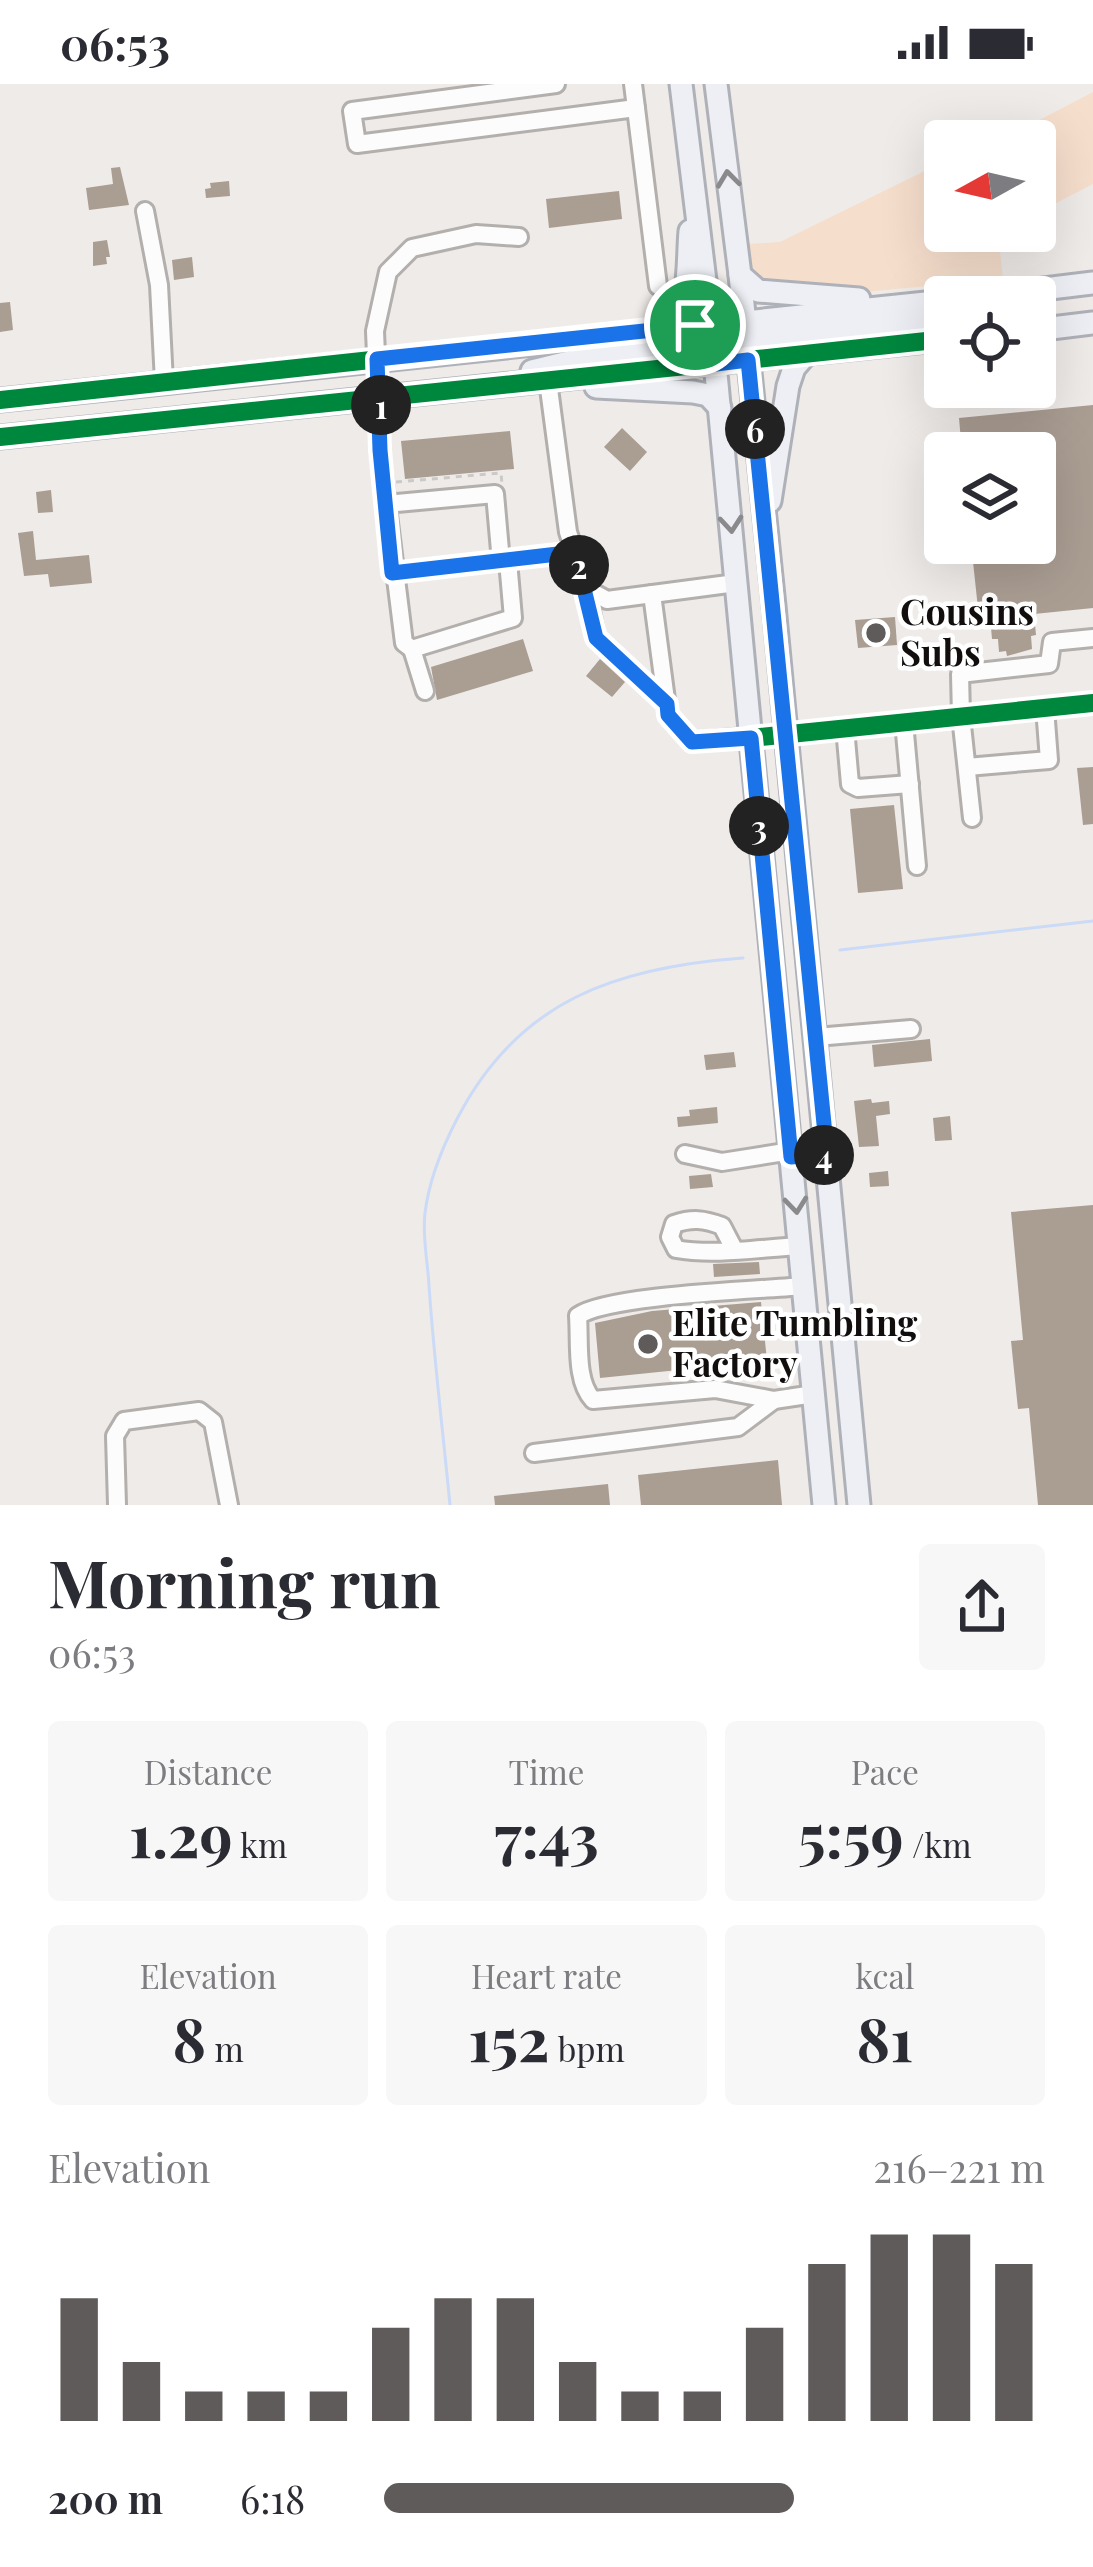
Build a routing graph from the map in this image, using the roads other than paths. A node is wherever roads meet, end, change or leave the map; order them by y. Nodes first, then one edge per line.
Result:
1 (556, 84) edge
2 (633, 84) edge
3 (681, 84) edge
4 (716, 84) edge
5 (636, 107) junction
6 (693, 183) junction
7 (145, 211) dead end
8 (519, 237) dead end
9 (740, 274) junction
10 (1085, 284) edge
11 (658, 286) dead end
12 (924, 298) edge
13 (924, 312) edge
14 (1087, 324) edge
15 (668, 328) junction
16 (1056, 328) edge
17 (746, 341) junction
18 (924, 341) edge
19 (713, 343) junction
20 (806, 354) junction
21 (377, 359) junction
22 (164, 382) junction
23 (548, 386) junction
24 (440, 392) junction
25 (381, 399) junction
26 (0, 400) edge
27 (720, 408) junction
28 (0, 437) edge
29 (386, 504) junction
30 (765, 531) junction
31 (575, 552) junction
32 (504, 561) junction
33 (392, 573) junction
34 (736, 583) junction
35 (586, 589) junction
36 (652, 594) junction
37 (1093, 638) edge
38 (412, 649) junction
39 (425, 691) dead end
40 (1093, 703) edge
41 (667, 704) junction
42 (1045, 708) junction
43 (961, 716) junction
44 (904, 722) junction
45 (845, 728) junction
46 (787, 734) junction
47 (751, 738) junction
48 (967, 767) junction
49 (910, 784) junction
50 (972, 818) dead end
51 (916, 866) dead end
52 (911, 1029) dead end
53 (816, 1037) junction
54 (685, 1154) dead end
55 (791, 1154) junction
56 (827, 1154) junction
57 (800, 1246) junction
58 (734, 1250) dead end
59 (804, 1286) junction
60 (814, 1394) junction
61 (774, 1400) junction
62 (534, 1453) dead end
63 (117, 1505) edge
64 (229, 1505) edge
65 (824, 1505) edge
66 (859, 1505) edge

1 - 5 street
2 - 5 street
3 - 6 main road
9 -> 4 main road
5 - 11 street
6 - 15 main road
6 - 19 main road
7 - 22 street
8 - 21 street
9 - 12 main road
9 - 17 main road
10 - 14 main road
13 - 17 main road
14 - 16 main road
15 - 19 main road
15 - 21 main road
17 - 19 main road
17 - 19 main road
17 - 20 main road
17 - 30 main road
18 - 20 main road
19 - 23 main road
19 - 24 main road
19 - 27 main road
20 - 30 main road
21 - 22 main road
21 - 25 street
22 - 26 main road
23 - 24 main road
23 - 27 main road
23 - 31 street
24 - 25 main road
25 - 28 main road
25 - 29 street
27 -> 34 main road
29 - 32 street
29 - 33 street
30 - 46 main road
31 - 32 street
31 - 35 street
32 - 33 street
32 - 38 street
33 - 38 street
34 - 36 street
34 - 47 main road
35 - 36 street
35 - 41 street
36 - 41 street
37 - 43 street
38 - 39 street
40 - 42 street
41 - 47 street
42 - 43 street
42 - 48 street
43 - 44 street
43 - 48 street
44 - 45 street
44 - 49 street
45 - 46 street
45 - 49 street
46 - 47 street
46 - 53 main road
47 - 55 main road
48 - 50 street
49 - 51 street
52 - 53 street
53 - 56 main road
54 - 55 street
55 - 56 main road
55 -> 57 main road
56 - 66 main road
57 - 58 street
57 - 59 main road
59 - 60 main road
59 - 61 street
60 - 61 street
60 - 65 main road
61 - 62 street
63 - 64 street

